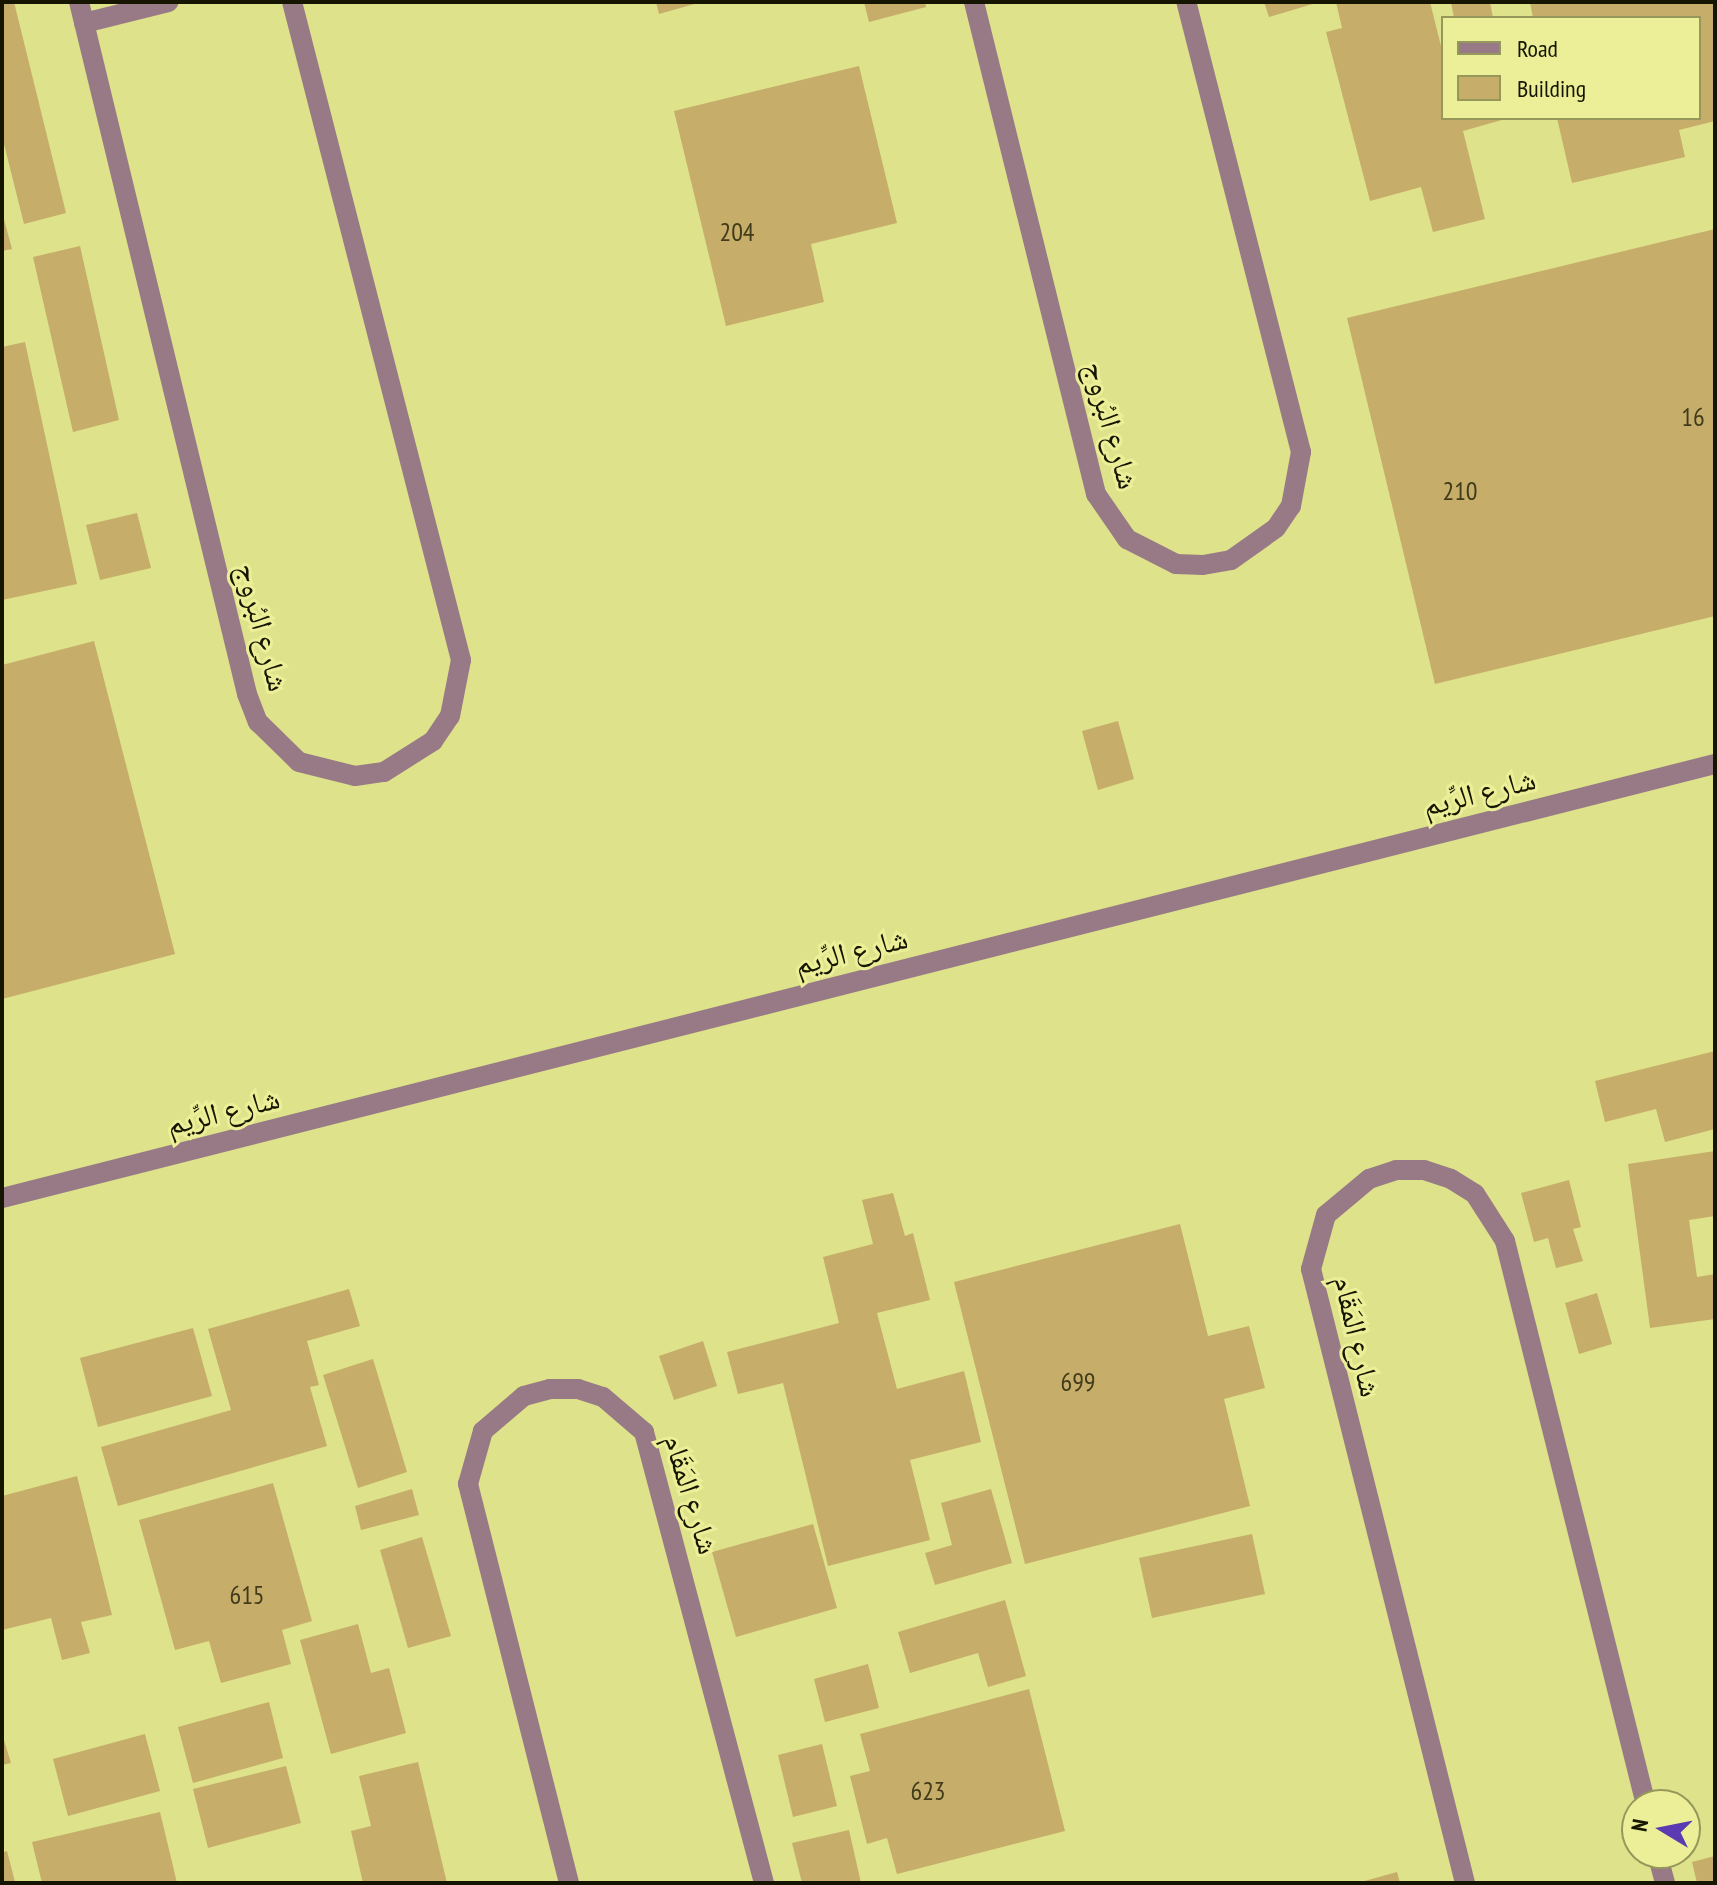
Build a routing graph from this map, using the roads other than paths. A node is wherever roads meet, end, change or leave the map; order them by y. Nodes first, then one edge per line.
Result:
1 (79, 2) edge
2 (168, 2) edge
3 (292, 2) edge
4 (974, 2) edge
5 (1186, 2) edge
6 (84, 23) junction
7 (1715, 764) edge
8 (2, 1198) edge
9 (1642, 1789) edge
10 (569, 1883) edge
11 (764, 1883) edge
12 (1465, 1883) edge

1 - 6 street, شارع البُروج
2 - 6 street
3 - 6 street, شارع البُروج
4 - 5 street, شارع البُروج
7 - 8 street, شارع الرِّيم
9 - 12 street, شارع المَقَام
10 - 11 street, شارع المَقَام

